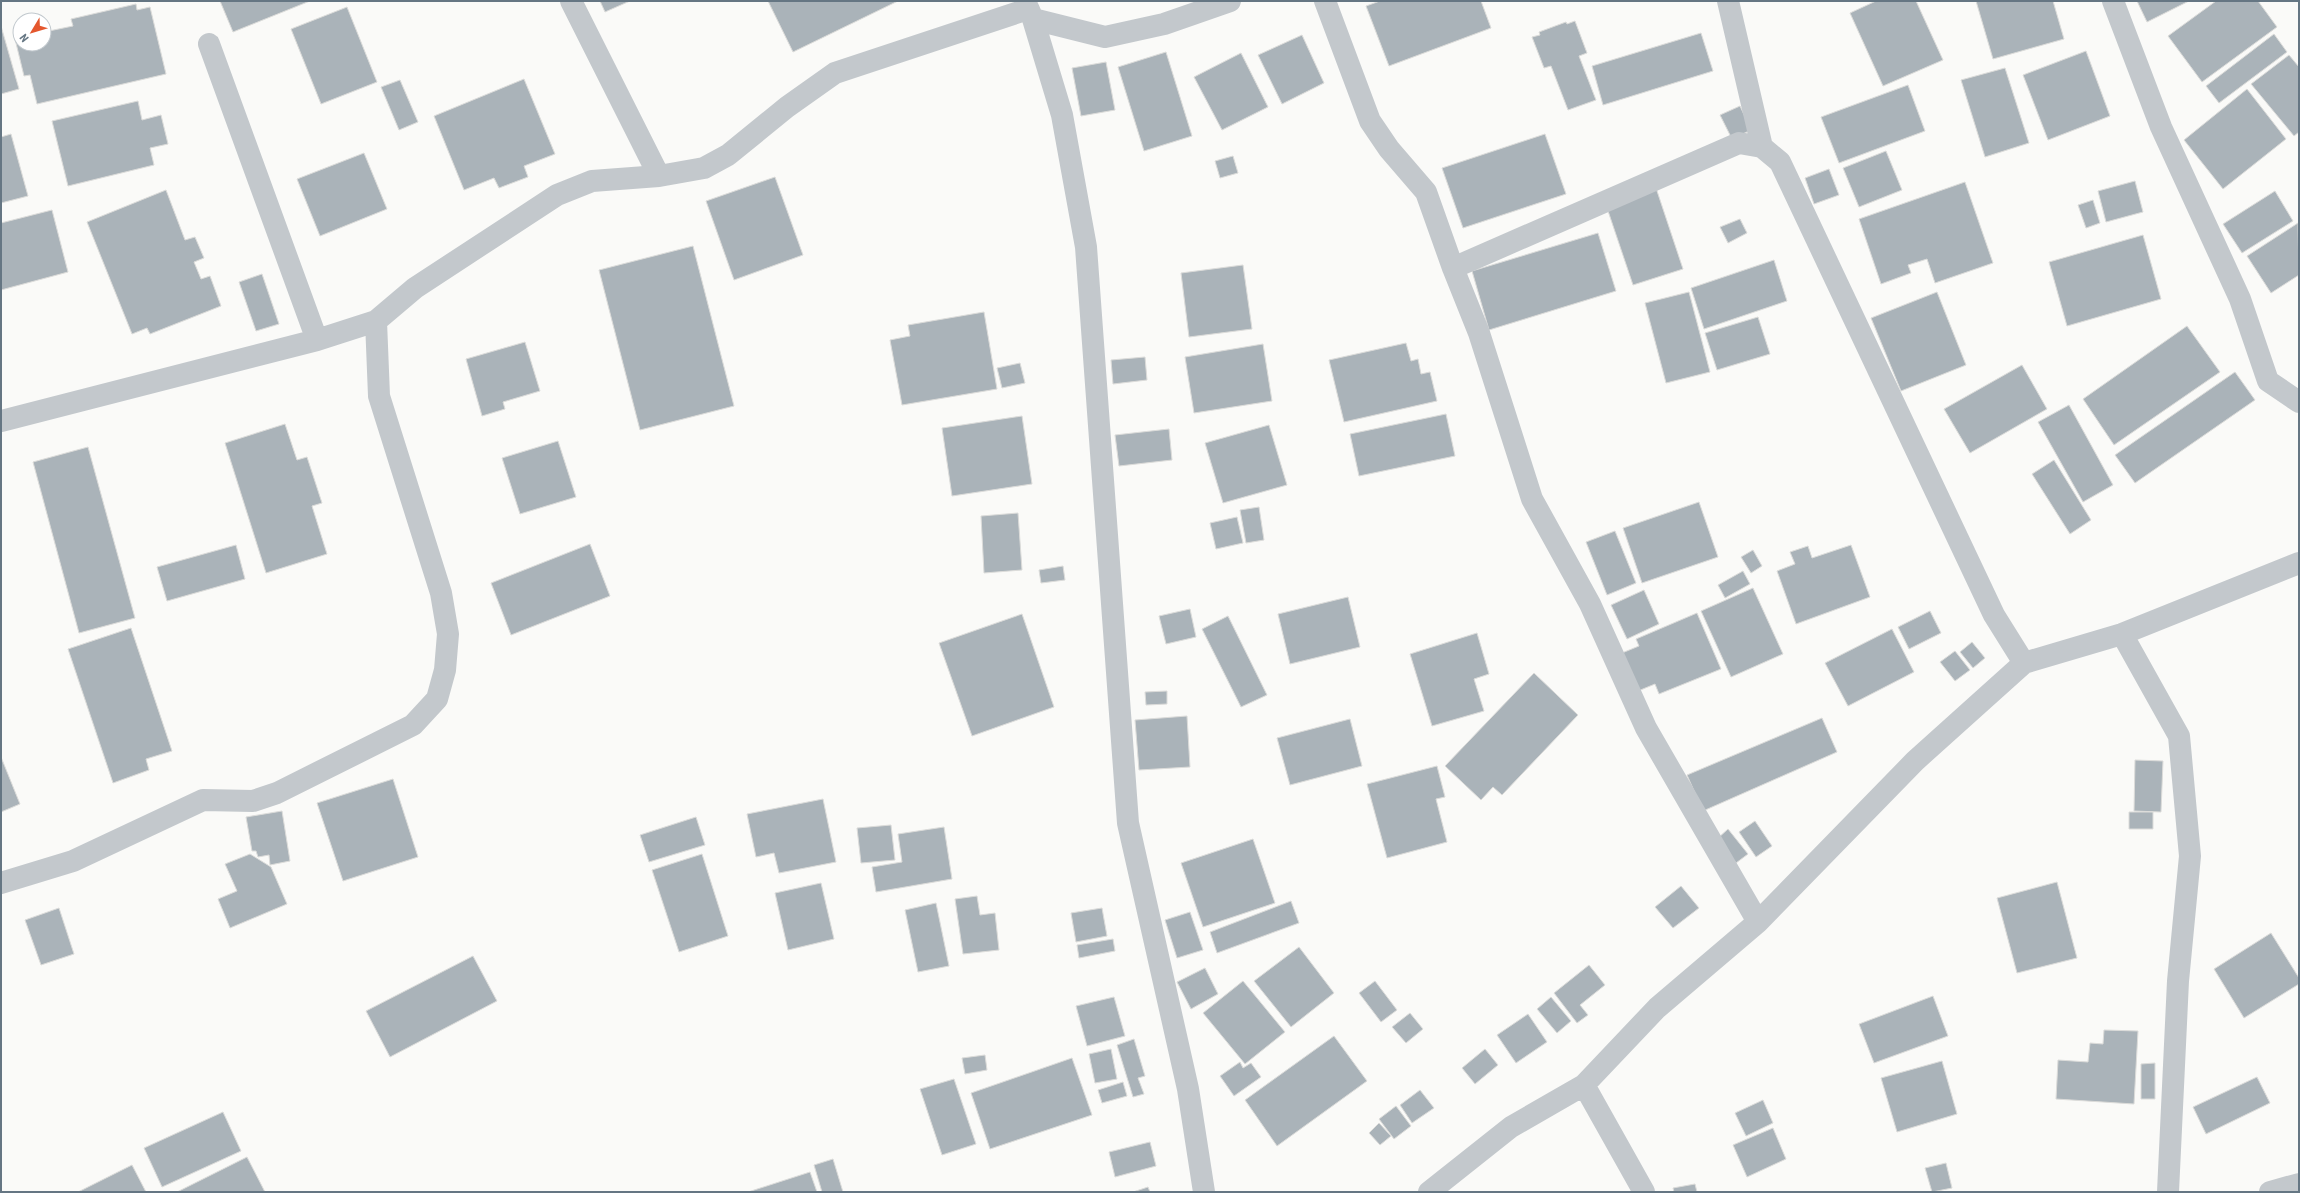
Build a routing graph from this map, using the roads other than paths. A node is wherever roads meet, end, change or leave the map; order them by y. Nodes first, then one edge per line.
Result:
1 (571, 1) edge
2 (1230, 1) edge
3 (1325, 1) edge
4 (1728, 1) edge
5 (2113, 1) edge
6 (1029, 10) edge
7 (209, 44) dead end
8 (1762, 147) junction
9 (659, 176) junction
10 (1452, 268) junction
11 (376, 321) junction
12 (317, 340) junction
13 (2299, 402) edge
14 (1, 421) edge
15 (2299, 563) edge
16 (2122, 634) junction
17 (2024, 663) junction
18 (1, 883) edge
19 (1758, 922) junction
20 (1584, 1085) junction
21 (2299, 1184) edge
22 (1204, 1192) edge
23 (1429, 1192) edge
24 (1644, 1192) edge
25 (2168, 1192) edge
26 (2270, 1192) edge

1 - 9 street
2 - 6 street
3 - 10 street
4 - 8 street
5 - 13 street
6 - 9 street
6 - 22 street
7 - 12 street
8 - 10 street
8 - 17 street
9 - 11 street
10 - 19 street
11 - 12 street
11 - 18 street
12 - 14 street
15 - 16 street
16 - 17 street
16 - 25 street
17 - 19 street
19 - 20 street
20 - 23 street
20 - 24 street
21 - 26 street

